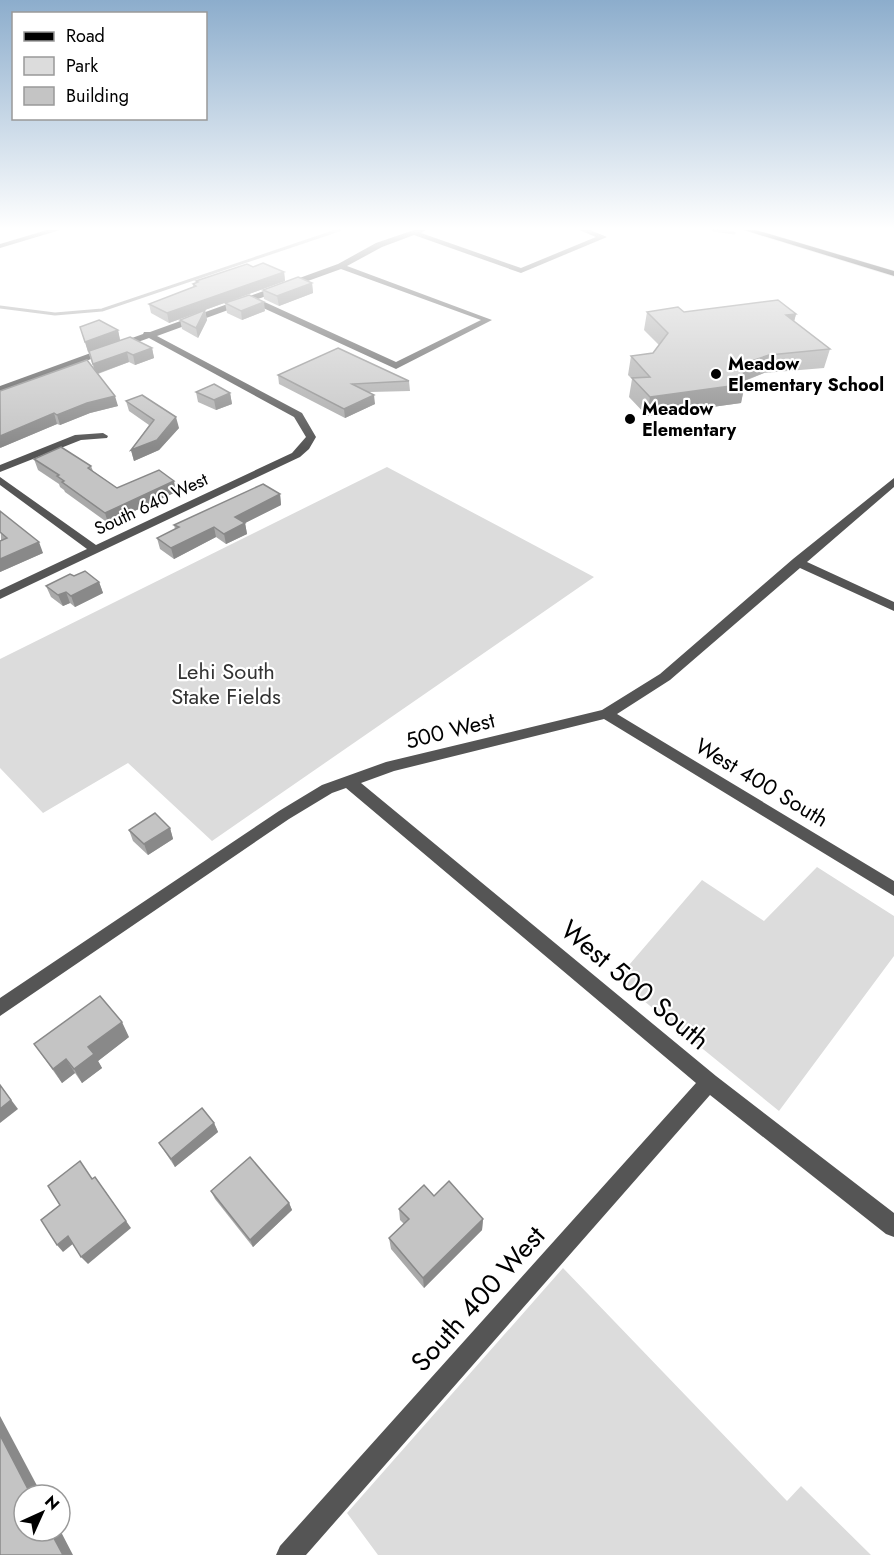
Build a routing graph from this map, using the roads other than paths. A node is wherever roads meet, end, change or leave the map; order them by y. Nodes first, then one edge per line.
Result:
1 (236, 303) edge
2 (259, 303) edge
3 (441, 303) edge
4 (147, 334) junction
5 (0, 389) edge
6 (103, 436) dead end
7 (0, 469) edge
8 (0, 480) edge
9 (894, 481) edge
10 (95, 550) junction
11 (797, 562) junction
12 (0, 595) edge
13 (894, 607) edge
14 (606, 714) junction
15 (347, 780) junction
16 (894, 889) edge
17 (0, 1008) edge
18 (709, 1082) junction
19 (894, 1226) edge
20 (289, 1555) edge

1 - 4 street
2 - 3 street
4 - 5 street
4 - 10 street, South 640 West
6 - 7 street
8 - 10 street
9 - 11 street, 500 West
10 - 12 street, South 640 West
11 - 13 street
11 - 14 street, 500 West
14 - 15 street, 500 West
14 - 16 street, West 400 South
15 - 17 street, 500 West
15 - 18 street, West 500 South
18 - 19 street, West 500 South
18 - 20 street, South 400 West

